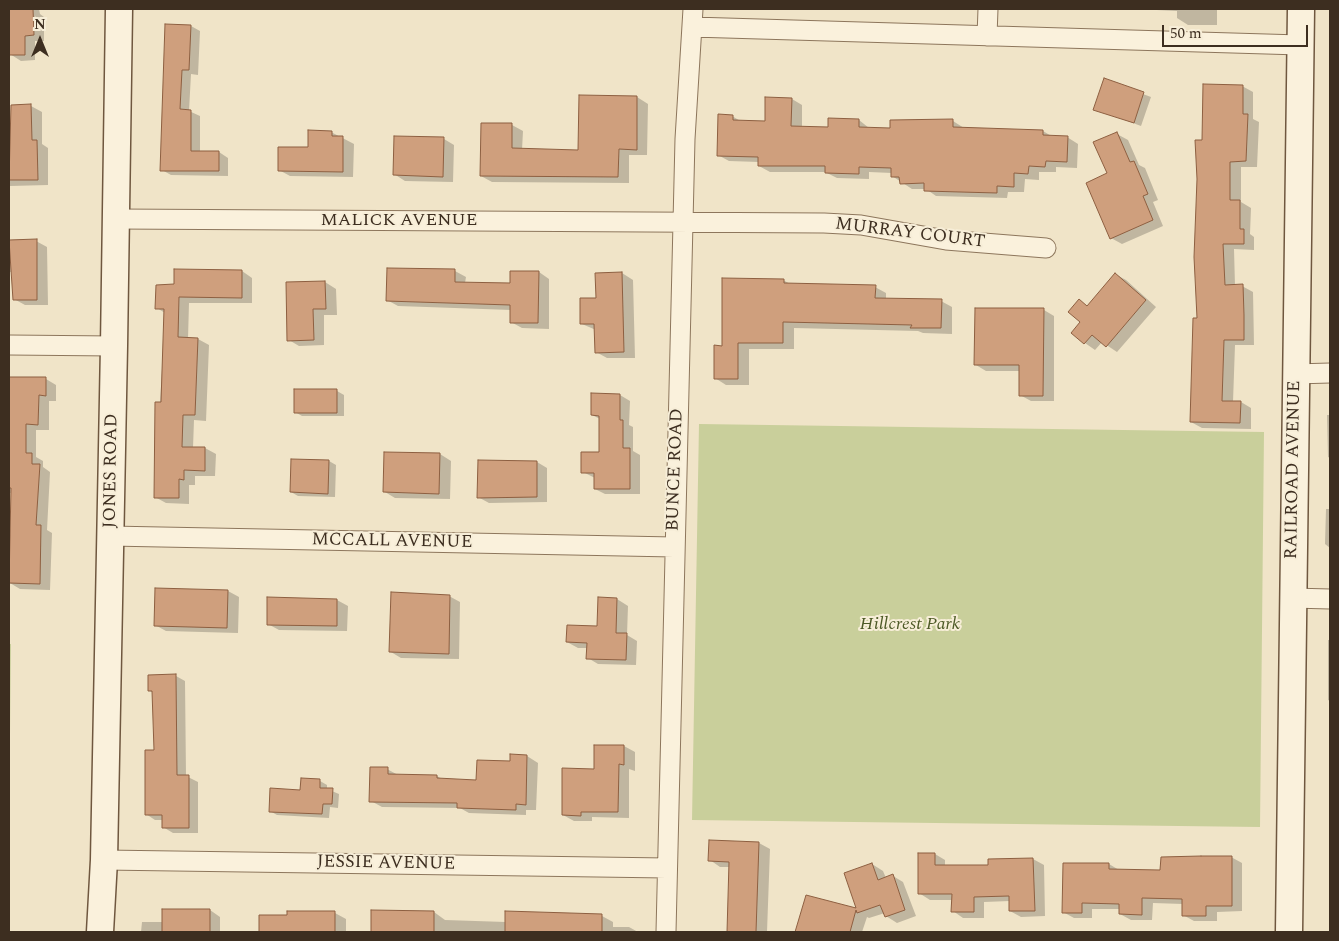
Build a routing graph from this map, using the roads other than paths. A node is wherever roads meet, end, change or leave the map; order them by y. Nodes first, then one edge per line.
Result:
1 (119, 9) edge
2 (988, 9) edge
3 (1301, 9) edge
4 (692, 18) edge
5 (987, 36) junction
6 (1300, 45) junction
7 (115, 218) junction
8 (683, 223) junction
9 (1046, 248) dead end
10 (9, 345) edge
11 (114, 346) junction
12 (1330, 373) edge
13 (1295, 374) junction
14 (110, 536) junction
15 (674, 547) junction
16 (1292, 598) junction
17 (1330, 599) edge
18 (104, 860) junction
19 (667, 868) junction
20 (100, 932) edge
21 (666, 932) edge
22 (1289, 932) edge

1 - 7 street, JONES ROAD
2 - 5 street
3 - 6 street, RAILROAD AVENUE
4 - 5 street
4 - 8 street, BUNCE ROAD
5 - 6 street
6 - 13 street, RAILROAD AVENUE
7 - 8 street, MALICK AVENUE
7 - 11 street, JONES ROAD
8 - 9 street, MURRAY COURT
8 - 15 street, BUNCE ROAD
10 - 11 street
11 - 14 street, JONES ROAD
12 - 13 street
13 - 16 street, RAILROAD AVENUE
14 - 15 street, MCCALL AVENUE
14 - 18 street, JONES ROAD
15 - 19 street, BUNCE ROAD
16 - 17 street
16 - 22 street, RAILROAD AVENUE
18 - 19 street, JESSIE AVENUE
18 - 20 street, JONES ROAD
19 - 21 street, BUNCE ROAD

